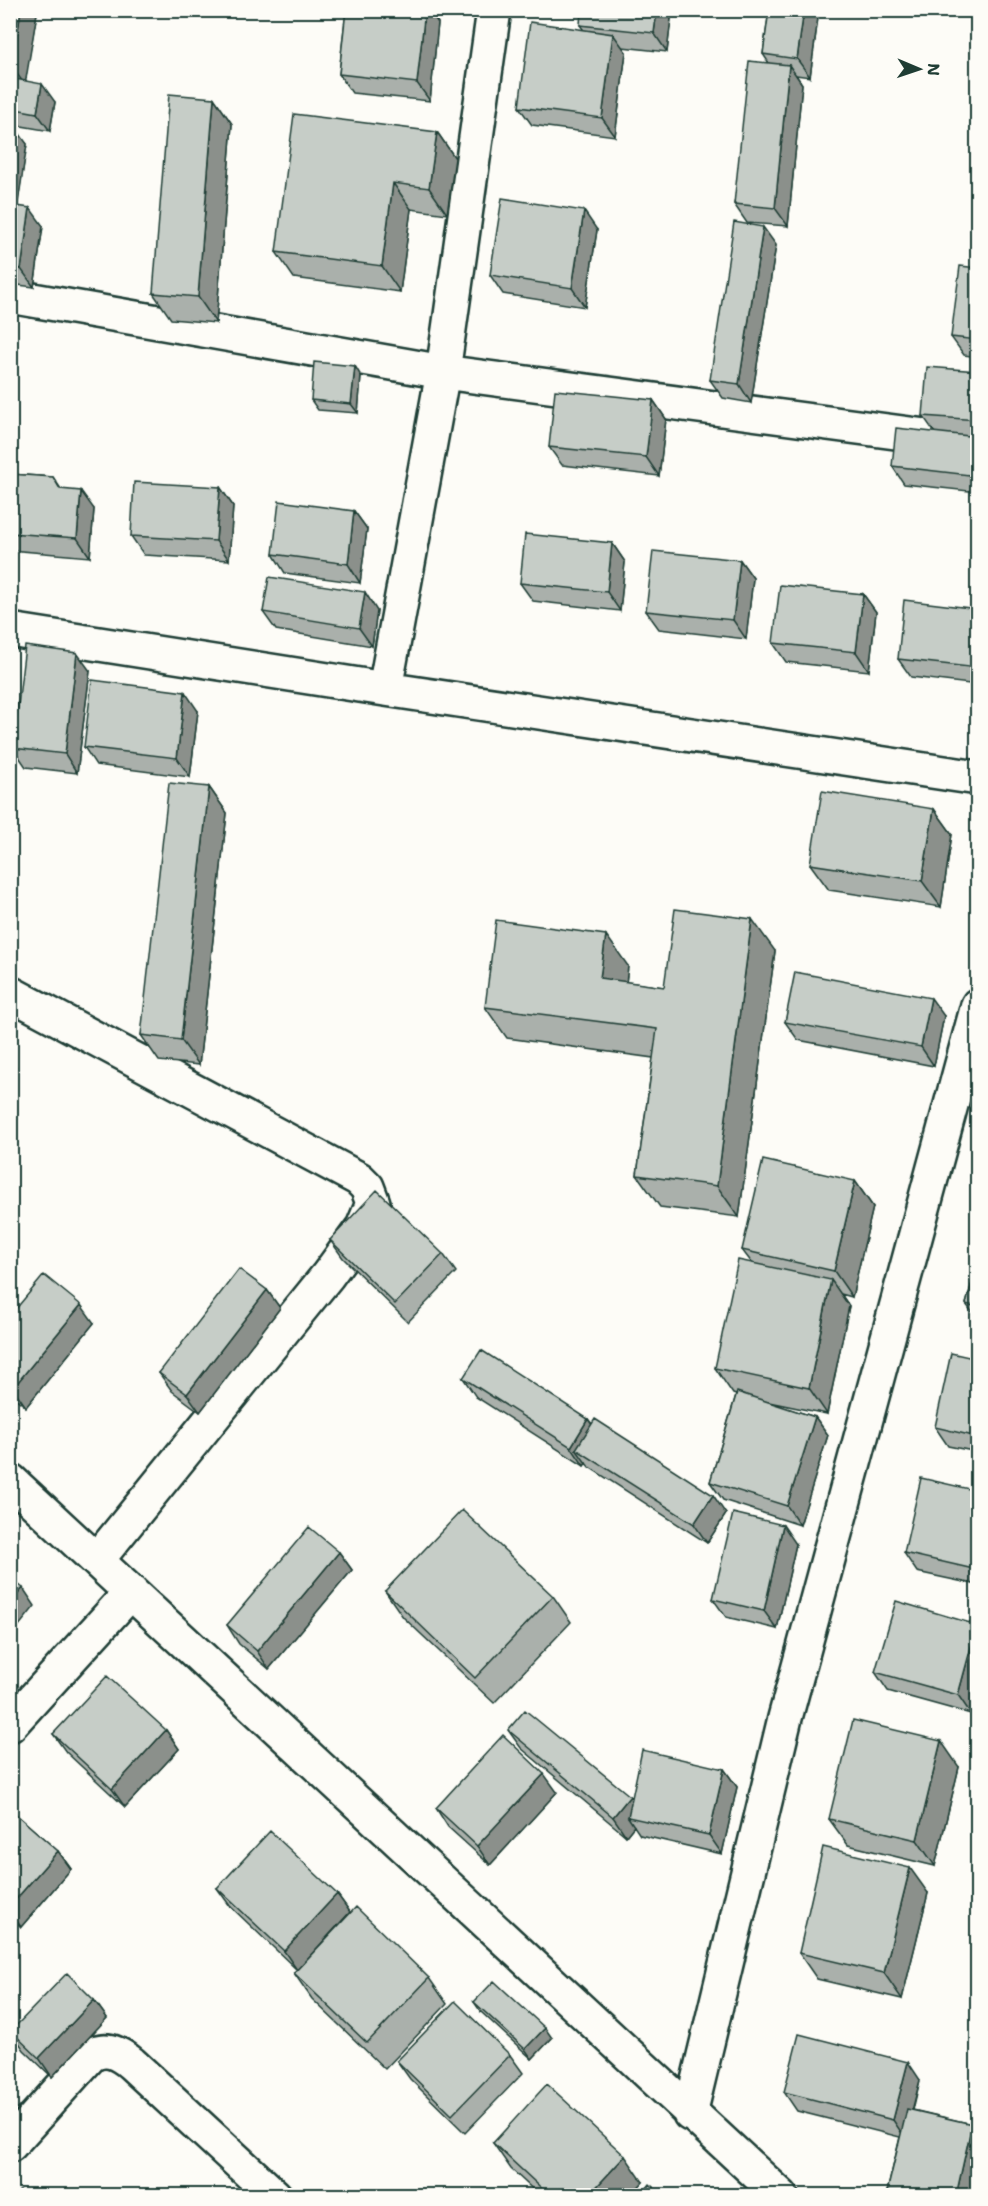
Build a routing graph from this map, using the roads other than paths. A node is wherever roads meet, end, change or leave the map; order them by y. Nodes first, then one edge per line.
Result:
1 (494, 10) edge
2 (10, 296) edge
3 (443, 372) junction
4 (978, 443) edge
5 (10, 630) edge
6 (385, 689) junction
7 (978, 778) edge
8 (10, 993) edge
9 (978, 1005) edge
10 (10, 1480) edge
11 (97, 1560) junction
12 (131, 1592) junction
13 (10, 1725) edge
14 (690, 2114) junction
15 (10, 2145) edge
16 (275, 2196) edge
17 (781, 2196) edge

1 - 3 street
2 - 3 street
3 - 4 street
3 - 6 street
5 - 6 street
6 - 7 street
8 - 11 street
9 - 14 street
10 - 11 street
11 - 12 street
12 - 13 street
12 - 14 street
14 - 17 street
15 - 16 street

